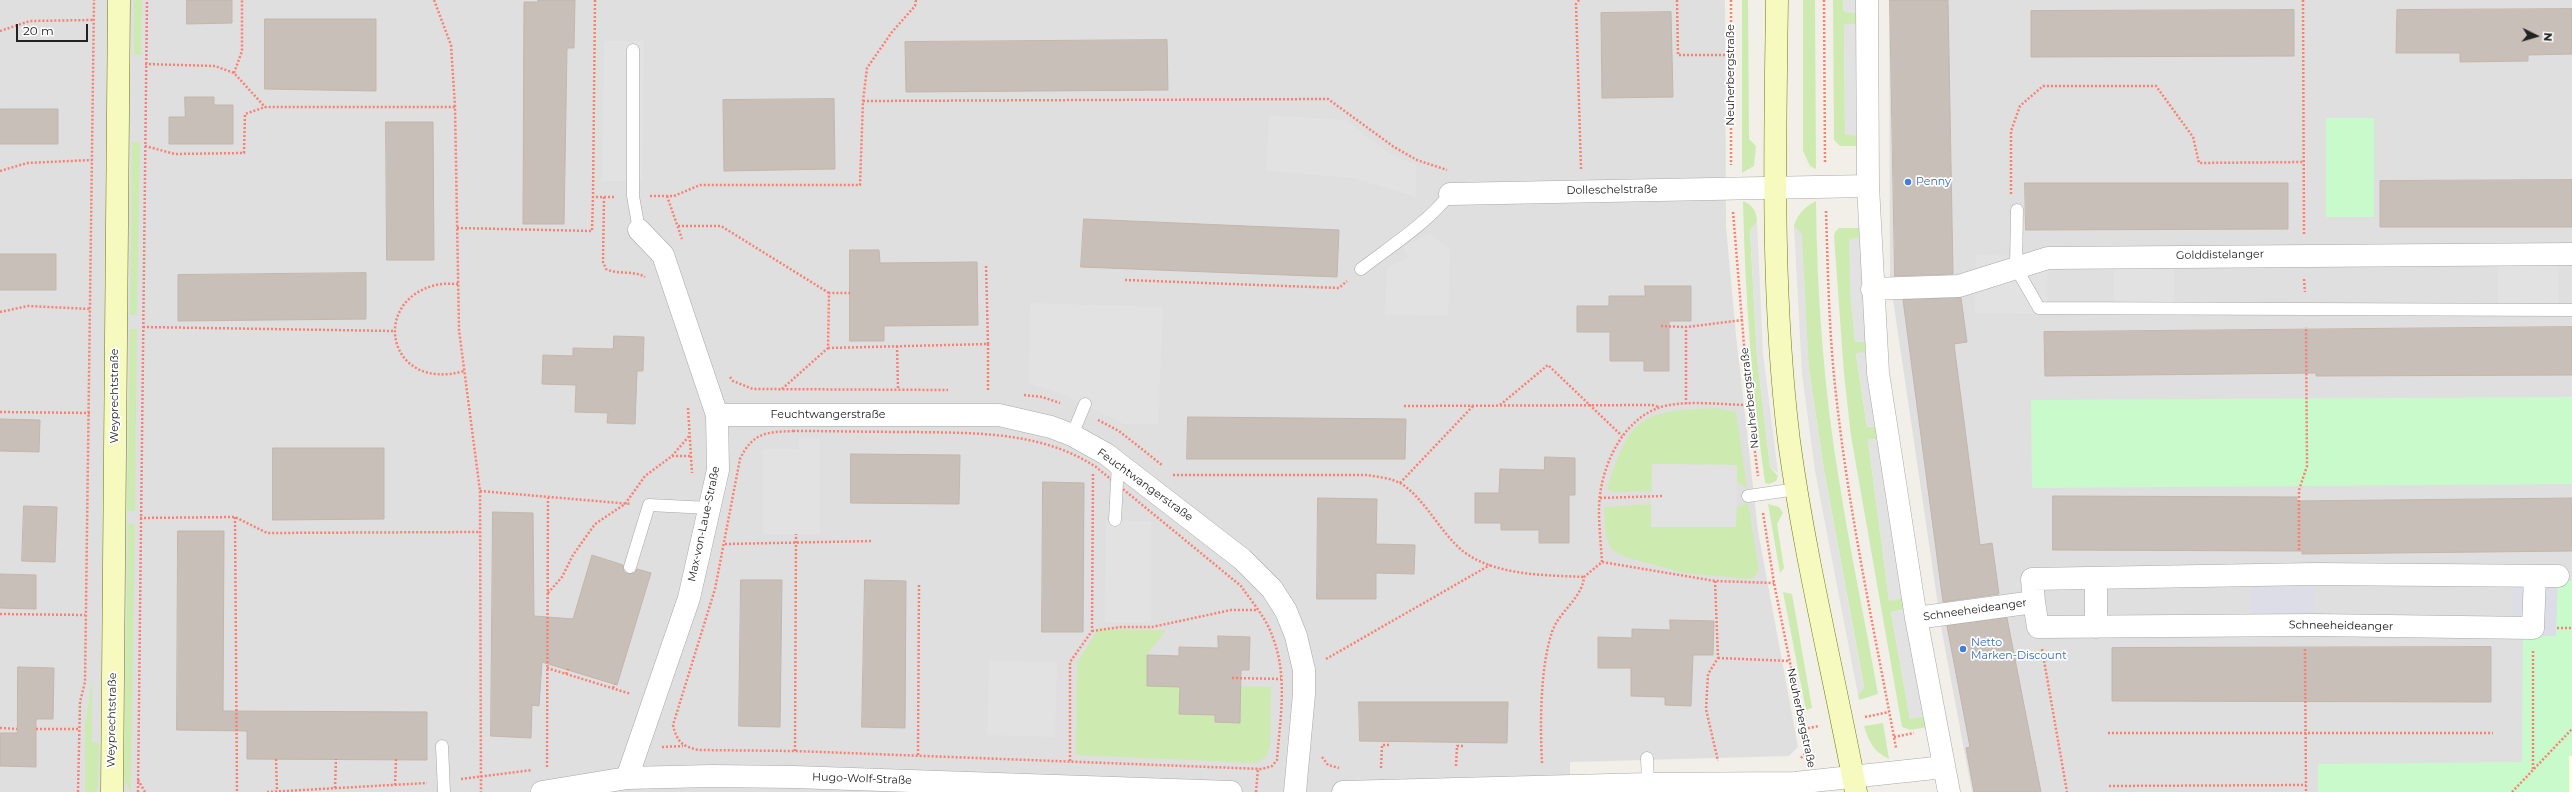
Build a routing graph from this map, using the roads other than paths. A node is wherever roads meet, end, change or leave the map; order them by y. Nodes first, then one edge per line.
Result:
1 (1777, 0) edge
2 (1868, 0) edge
3 (118, 11) edge
4 (633, 50) dead end
5 (1868, 186) junction
6 (1774, 187) junction
7 (1450, 194) joint
8 (2017, 210) road end
9 (639, 230) joint
10 (2572, 254) edge
11 (2016, 268) junction
12 (1361, 269) road end
13 (1872, 289) junction
14 (2572, 310) edge
15 (1085, 404) dead end
16 (717, 414) junction
17 (1072, 435) junction
18 (1118, 463) junction
19 (1797, 490) junction
20 (1748, 496) dead end
21 (709, 508) junction
22 (1115, 520) dead end
23 (630, 567) dead end
24 (2535, 576) junction
25 (2558, 576) dead end
26 (2096, 578) junction
27 (2034, 602) junction
28 (1916, 618) junction
29 (2096, 627) junction
30 (442, 746) dead end
31 (1647, 758) dead end
32 (1944, 767) junction
33 (627, 778) junction
34 (1648, 784) junction
35 (1855, 785) edge
36 (444, 787) edge
37 (1118, 790) edge
38 (112, 792) edge
39 (542, 792) edge
40 (1231, 792) edge
41 (1295, 792) edge
42 (1343, 792) edge
43 (1948, 792) edge

1 - 6 main road
2 - 5 street
3 - 38 main road, Weyprechtstraße
4 - 9 lane
5 - 6 street
5 - 13 street
6 - 7 street, Dolleschelstraße
6 - 19 main road
7 - 12 lane
8 - 11 lane
9 - 16 street, Max-von-Laue-Straße
10 - 11 street, Golddistelanger
11 - 13 street, Golddistelanger
11 - 14 lane
13 - 28 street
15 - 17 lane
16 - 17 street, Feuchtwangerstraße
16 - 21 street, Max-von-Laue-Straße
17 - 18 street, Feuchtwangerstraße
18 - 22 lane
18 - 41 street, Feuchtwangerstraße
19 - 20 lane
19 - 35 main road
21 - 23 lane
21 - 33 street, Max-von-Laue-Straße
24 - 25 street, Schneeheideanger
24 - 26 street, Schneeheideanger
24 - 29 street, Schneeheideanger
26 - 27 street, Schneeheideanger
26 - 29 street
27 - 28 street, Schneeheideanger
27 - 29 street, Schneeheideanger
28 - 32 street
30 - 36 lane
31 - 34 lane
32 - 35 street
32 - 43 street
33 - 37 street, Hugo-Wolf-Straße
33 - 39 street, Hugo-Wolf-Straße
34 - 35 street
34 - 42 street
37 - 40 street, Hugo-Wolf-Straße

